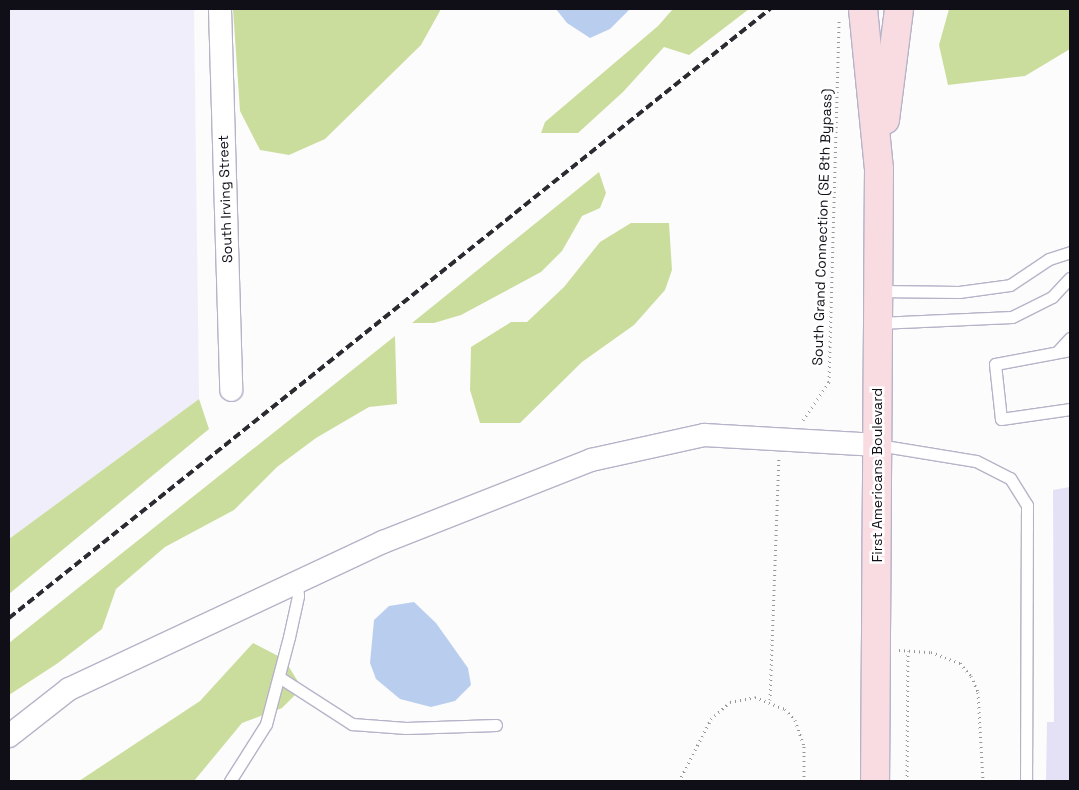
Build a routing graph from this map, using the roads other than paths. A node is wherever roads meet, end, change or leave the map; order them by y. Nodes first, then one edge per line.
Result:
1 (220, 9) edge
2 (863, 9) edge
3 (899, 9) edge
4 (880, 169) junction
5 (1070, 252) edge
6 (1070, 278) edge
7 (879, 291) junction
8 (878, 323) junction
9 (1070, 338) edge
10 (1070, 350) edge
11 (1057, 352) junction
12 (230, 390) dead end
13 (1070, 409) edge
14 (878, 445) junction
15 (297, 582) junction
16 (279, 677) junction
17 (496, 725) dead end
18 (9, 736) edge
19 (230, 781) edge
20 (875, 781) edge
21 (1026, 781) edge

1 - 12 street, South Irving Street
2 - 4 main road
3 - 4 main road
4 - 7 main road, First Americans Boulevard
5 - 7 lane
6 - 8 lane
7 - 8 main road, First Americans Boulevard
8 - 14 main road, First Americans Boulevard
9 - 11 lane
10 - 11 lane
11 - 13 lane
14 - 15 street
14 - 20 main road, First Americans Boulevard
14 - 21 lane
15 - 16 lane
15 - 18 street
16 - 17 lane
16 - 19 lane

